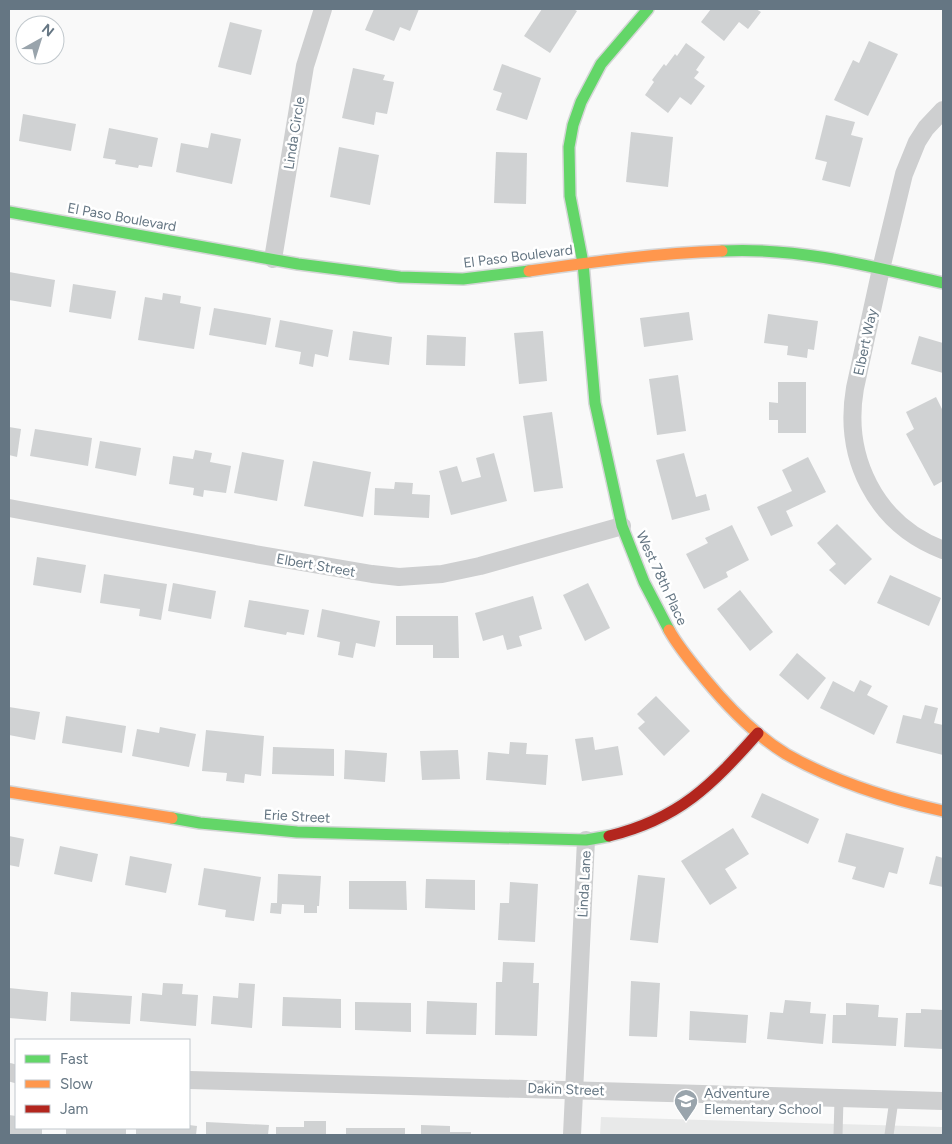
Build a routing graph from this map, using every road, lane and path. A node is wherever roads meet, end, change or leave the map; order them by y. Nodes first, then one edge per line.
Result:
1 (323, 9) edge
2 (648, 9) edge
3 (943, 110) edge
4 (9, 212) edge
5 (273, 259) junction
6 (583, 263) junction
7 (881, 269) junction
8 (943, 283) edge
9 (9, 508) edge
10 (622, 526) junction
11 (943, 550) edge
12 (758, 733) junction
13 (9, 792) edge
14 (943, 811) edge
15 (586, 840) junction
16 (190, 1080) edge
17 (573, 1089) junction
18 (839, 1099) junction
19 (894, 1100) junction
20 (943, 1101) edge
21 (572, 1135) edge
22 (838, 1135) edge
23 (889, 1135) edge

1 - 5 street, Linda Circle
2 - 6 street
3 - 7 street, Elbert Way
4 - 5 street, El Paso Boulevard
5 - 6 street, El Paso Boulevard
6 - 7 street, El Paso Boulevard
6 - 10 street, West 78th Place
7 - 8 street, El Paso Boulevard
7 - 11 street, Elbert Way
9 - 10 street, Elbert Street
10 - 12 street, West 78th Place
12 - 14 street, West 78th Place
12 - 15 street, Linda Lane
13 - 15 street, Erie Street
15 - 17 street, Linda Lane
16 - 17 street, Dakin Street
17 - 18 street, Dakin Street
17 - 21 street, Linda Lane
18 - 19 street, Dakin Street
18 - 22 lane
19 - 20 street, Dakin Street
19 - 23 lane

